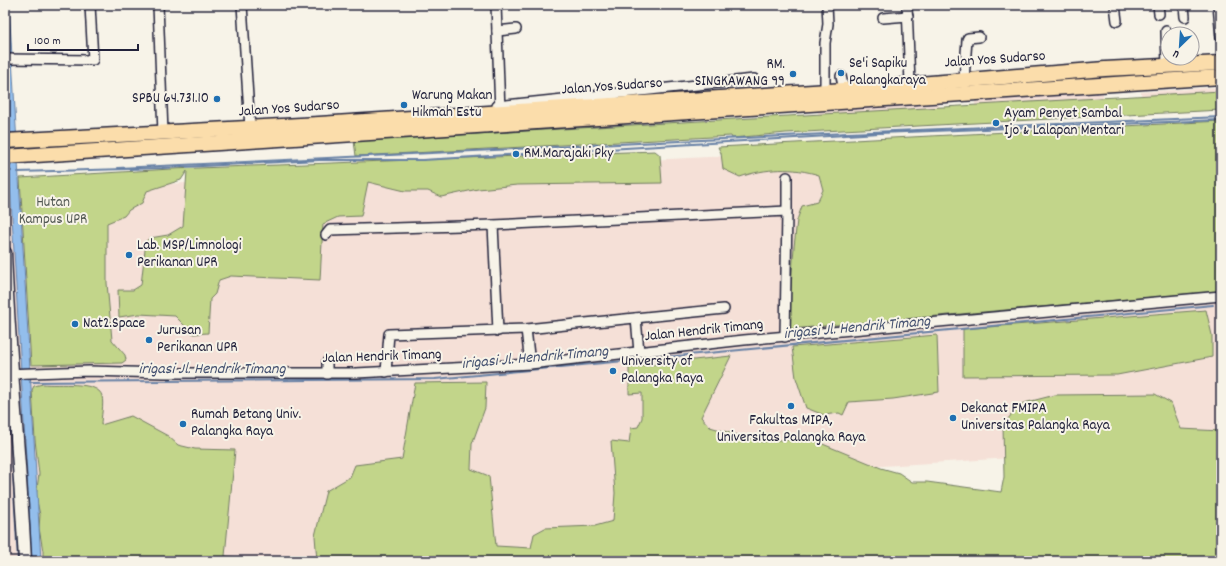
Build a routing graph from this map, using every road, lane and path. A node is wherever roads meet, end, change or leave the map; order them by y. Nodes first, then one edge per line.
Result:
1 (90, 5) edge
2 (158, 5) edge
3 (242, 5) edge
4 (496, 5) edge
5 (827, 5) edge
6 (907, 5) edge
7 (1116, 5) edge
8 (1184, 5) edge
9 (1218, 5) edge
10 (908, 16) junction
11 (1185, 17) dead end
12 (883, 18) dead end
13 (1117, 21) dead end
14 (516, 29) dead end
15 (498, 31) junction
16 (979, 37) dead end
17 (1221, 38) edge
18 (9, 60) edge
19 (1221, 63) edge
20 (1168, 67) joint
21 (1221, 77) edge
22 (754, 79) dead end
23 (964, 79) junction
24 (1070, 79) junction
25 (910, 84) junction
26 (825, 91) junction
27 (663, 107) junction
28 (500, 111) junction
29 (318, 124) junction
30 (250, 128) junction
31 (346, 129) junction
32 (163, 133) junction
33 (5, 140) edge
34 (121, 142) junction
35 (5, 157) edge
36 (787, 177) dead end
37 (786, 211) junction
38 (493, 225) junction
39 (326, 235) dead end
40 (5, 253) edge
41 (1221, 296) edge
42 (724, 309) dead end
43 (636, 318) junction
44 (526, 329) junction
45 (498, 331) junction
46 (785, 337) junction
47 (639, 352) junction
48 (328, 362) dead end
49 (530, 364) junction
50 (386, 372) junction
51 (15, 373) edge
52 (327, 374) junction
53 (25, 561) edge

1 - 18 street
2 - 32 street
3 - 30 street
4 - 15 street
5 - 26 street
6 - 10 street
7 - 13 street
8 - 11 street
9 - 17 street
10 - 12 street
10 - 25 street
14 - 15 street
15 - 28 street
16 - 23 street
19 - 20 main road, Jalan Yos Sudarso
20 - 24 main road, Jalan Yos Sudarso
21 - 24 main road, Jalan Yos Sudarso
22 - 29 street
23 - 24 main road, Jalan Yos Sudarso
23 - 25 main road, Jalan Yos Sudarso
24 - 27 main road, Jalan Yos Sudarso
25 - 26 main road, Jalan Yos Sudarso
26 - 27 main road, Jalan Yos Sudarso
27 - 28 main road, Jalan Yos Sudarso
27 - 31 main road, Jalan Yos Sudarso
28 - 31 main road, Jalan Yos Sudarso
29 - 30 main road, Jalan Yos Sudarso
29 - 31 main road, Jalan Yos Sudarso
30 - 32 main road, Jalan Yos Sudarso
31 - 34 main road, Jalan Yos Sudarso
32 - 34 main road, Jalan Yos Sudarso
33 - 34 main road, Jalan Yos Sudarso
34 - 35 main road, Jalan Yos Sudarso
36 - 37 street
37 - 38 street
37 - 46 street
38 - 39 street
38 - 45 street
40 - 51 main road
41 - 46 street, Jalan Hendrik Timang
42 - 43 street
43 - 44 street
43 - 47 street
44 - 45 street
44 - 49 street
45 - 50 street
46 - 47 street, Jalan Hendrik Timang
47 - 49 street, Jalan Hendrik Timang
48 - 52 street
49 - 50 street, Jalan Hendrik Timang
50 - 52 street, Jalan Hendrik Timang
51 - 52 street, Jalan Hendrik Timang
51 - 53 main road

